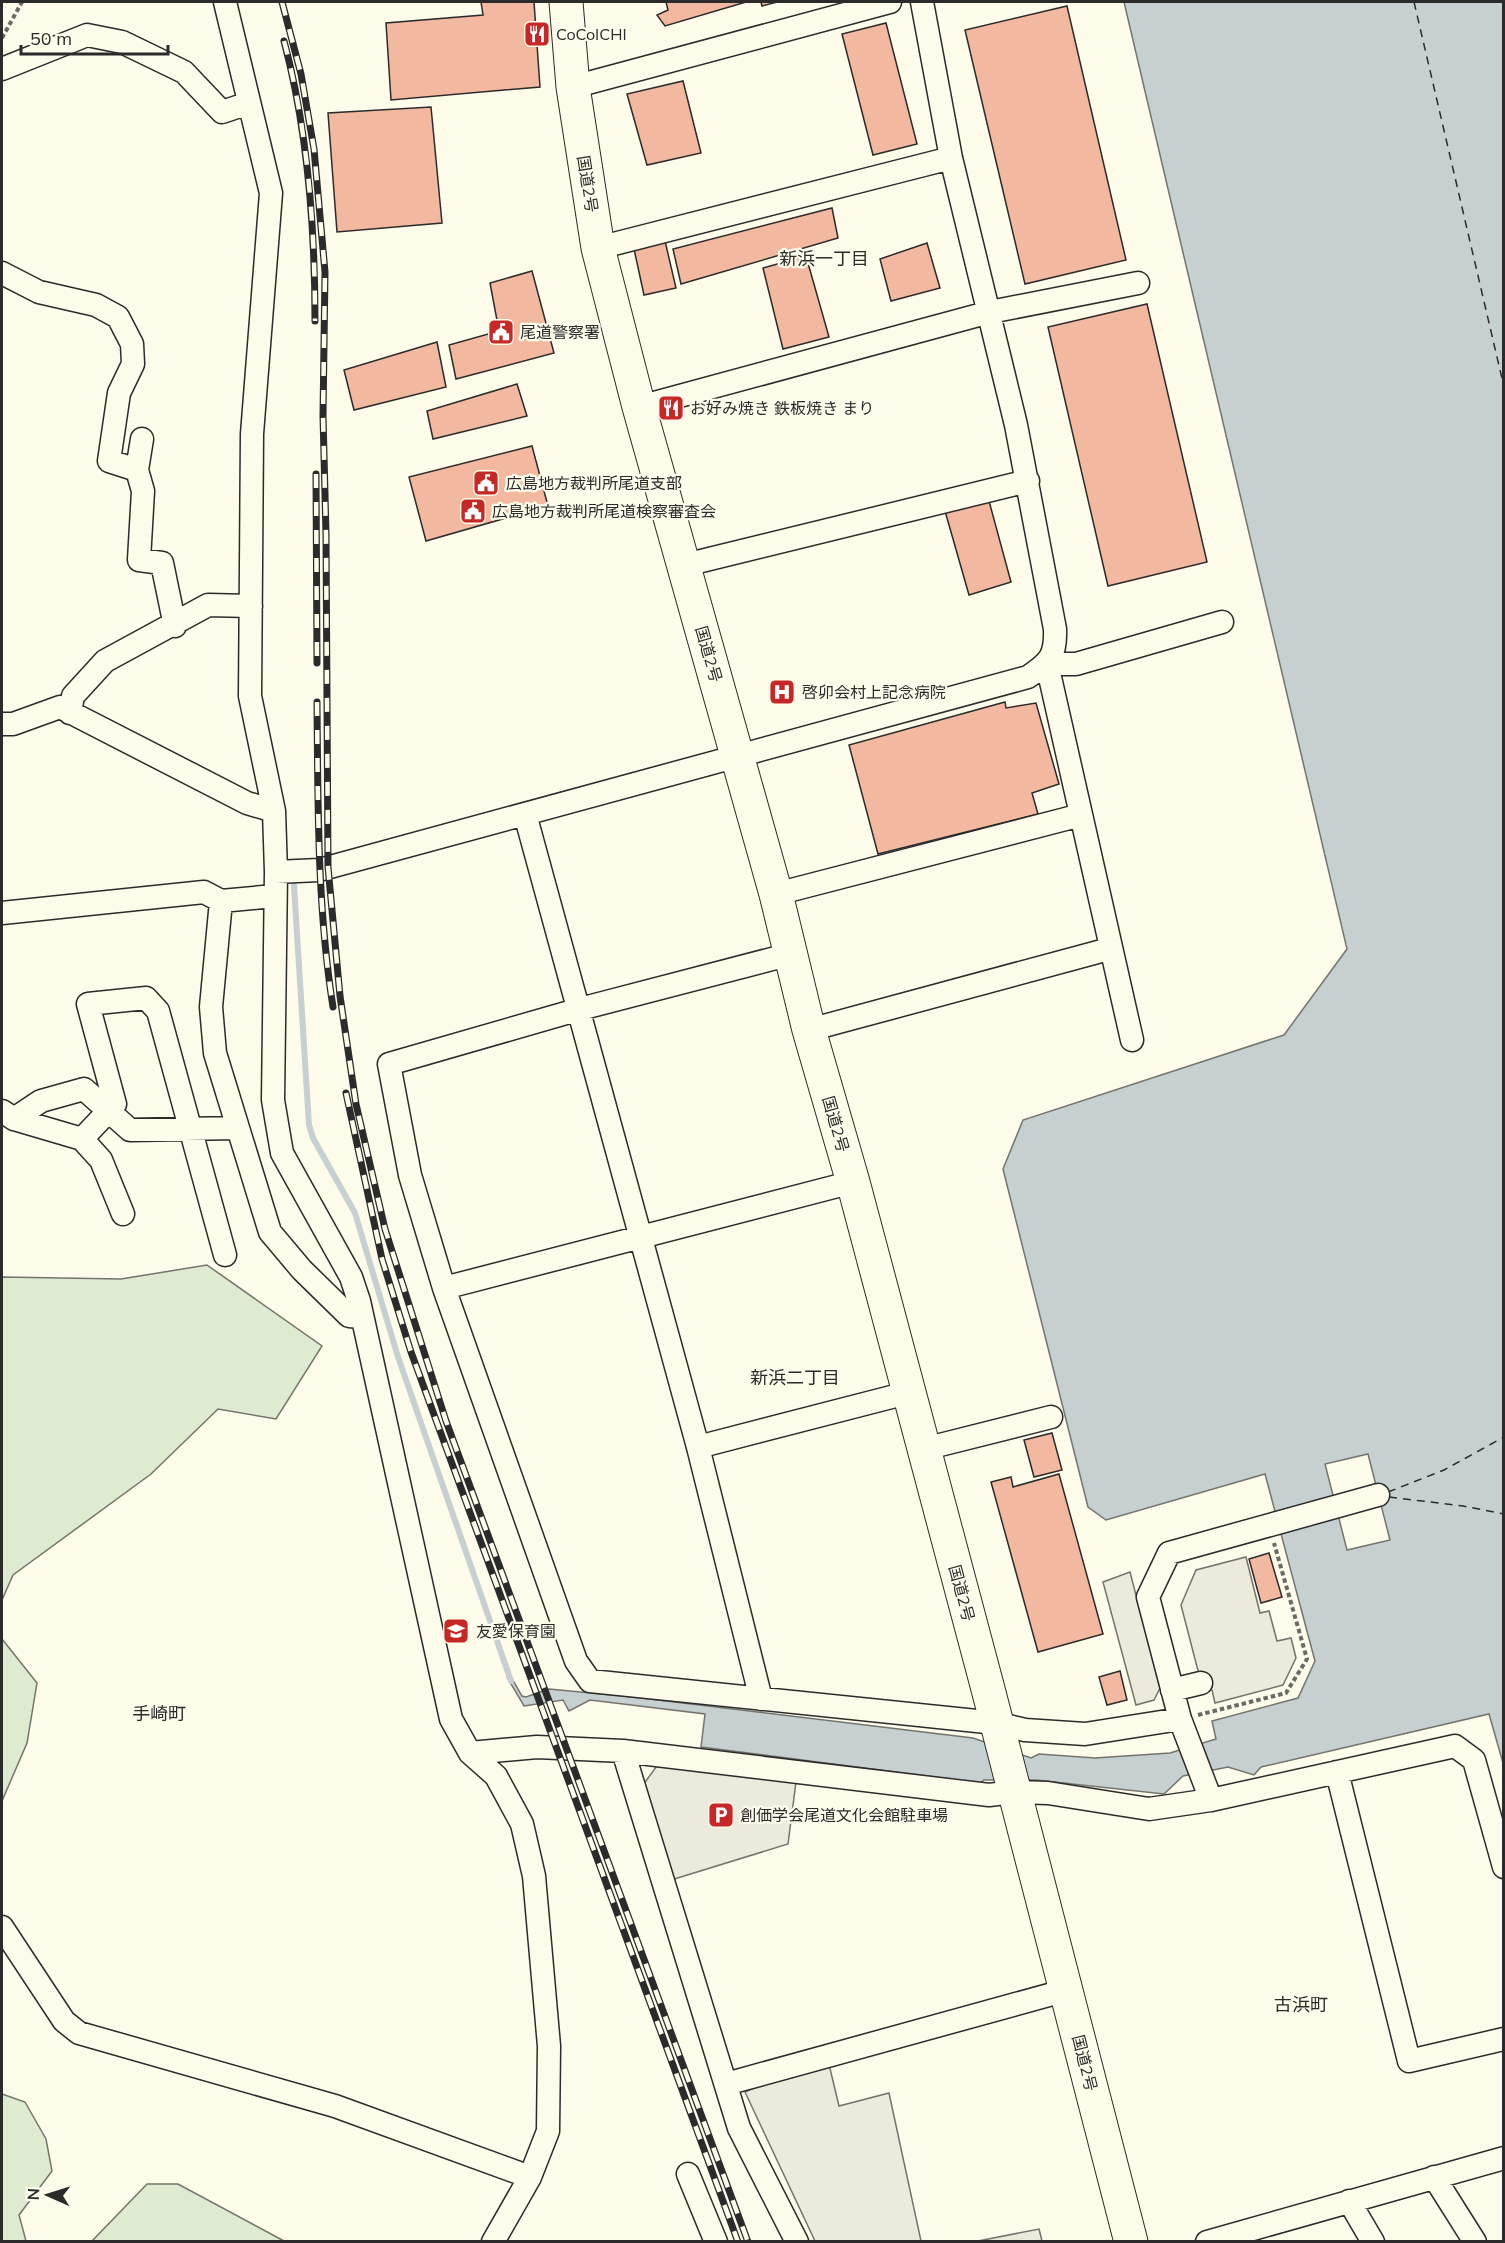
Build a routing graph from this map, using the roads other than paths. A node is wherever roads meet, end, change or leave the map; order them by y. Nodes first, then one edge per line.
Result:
1 (225, 2) edge
2 (566, 2) edge
3 (890, 2) edge
4 (922, 2) edge
5 (2, 69) edge
6 (573, 87) junction
7 (249, 103) junction
8 (951, 158) junction
9 (598, 248) junction
10 (2, 273) edge
11 (1138, 283) dead end
12 (990, 312) junction
13 (639, 407) junction
14 (142, 439) dead end
15 (137, 470) junction
16 (1028, 482) junction
17 (685, 566) junction
18 (251, 606) junction
19 (1222, 622) dead end
20 (175, 626) junction
21 (1047, 664) junction
22 (70, 712) junction
23 (2, 724) edge
24 (738, 756) junction
25 (274, 811) junction
26 (525, 814) junction
27 (1081, 815) junction
28 (276, 872) junction
29 (776, 894) junction
30 (274, 896) junction
31 (221, 901) junction
32 (2, 913) edge
33 (1109, 950) junction
34 (791, 954) junction
35 (580, 1009) junction
36 (809, 1030) junction
37 (1132, 1040) dead end
38 (110, 1113) junction
39 (8, 1115) edge
40 (237, 1128) junction
41 (189, 1129) junction
42 (82, 1139) junction
43 (853, 1182) junction
44 (123, 1214) dead end
45 (640, 1239) junction
46 (225, 1255) dead end
47 (444, 1288) junction
48 (362, 1317) junction
49 (907, 1393) junction
50 (1051, 1417) dead end
51 (698, 1447) junction
52 (924, 1449) junction
53 (1378, 1495) dead end
54 (1201, 1683) dead end
55 (1172, 1690) junction
56 (761, 1699) junction
57 (1182, 1727) junction
58 (999, 1735) junction
59 (623, 1751) junction
60 (470, 1753) junction
61 (1337, 1772) junction
62 (1012, 1785) junction
63 (1211, 1800) junction
64 (1503, 1867) edge
65 (2, 1927) edge
66 (1067, 1990) junction
67 (1503, 2039) edge
68 (726, 2084) junction
69 (1503, 2158) edge
70 (688, 2174) dead end
71 (530, 2177) junction
72 (1434, 2177) junction
73 (1349, 2201) junction
74 (1264, 2234) edge
75 (493, 2241) edge
76 (716, 2241) edge
77 (797, 2241) edge
78 (1131, 2241) edge
79 (1207, 2241) edge
80 (1373, 2241) edge
81 (1475, 2241) edge

1 - 7 street
2 - 6 highway, 国道2号
3 - 6 street
4 - 8 street
5 - 7 street
6 - 9 highway, 国道2号
7 - 18 street
8 - 9 street
8 - 12 street
9 - 13 highway, 国道2号
10 - 15 street
11 - 12 street
12 - 13 street
12 - 16 street
13 - 17 highway, 国道2号
14 - 15 street
15 - 20 street
16 - 17 street
16 - 21 street
17 - 24 highway, 国道2号
18 - 20 street
18 - 25 street
19 - 21 street
20 - 22 street
21 - 24 street
21 - 27 street
22 - 23 street
22 - 25 street
24 - 26 street
24 - 29 highway, 国道2号
25 - 28 street
26 - 28 street
26 - 35 street
27 - 29 street
27 - 33 street
28 - 30 street
29 - 34 highway, 国道2号
30 - 31 street
30 - 48 street
31 - 32 street
31 - 40 street
33 - 36 street
33 - 37 street
34 - 35 street
34 - 36 highway, 国道2号
35 - 45 street
35 - 47 street
36 - 43 highway, 国道2号
38 - 39 street
38 - 41 street
38 - 41 street
38 - 42 street
39 - 42 street
40 - 41 street
40 - 48 street
41 - 46 street
42 - 44 street
43 - 45 street
43 - 49 highway, 国道2号
45 - 47 street
45 - 51 street
47 - 56 street
48 - 60 street
49 - 51 street
49 - 52 highway, 国道2号
50 - 52 street
51 - 56 street
52 - 58 highway, 国道2号
53 - 55 street
54 - 55 street
55 - 57 street
56 - 58 street
57 - 58 street
57 - 63 street
58 - 62 highway, 国道2号
59 - 60 street
59 - 62 street
59 - 68 street
60 - 71 street
61 - 63 street
61 - 64 street
61 - 67 street
62 - 63 street
62 - 66 highway, 国道2号
65 - 71 street
66 - 68 street
66 - 78 highway, 国道2号
68 - 77 street
69 - 72 street
70 - 76 street
71 - 75 street
72 - 73 street
72 - 81 street
73 - 74 street
73 - 80 street
74 - 79 street

